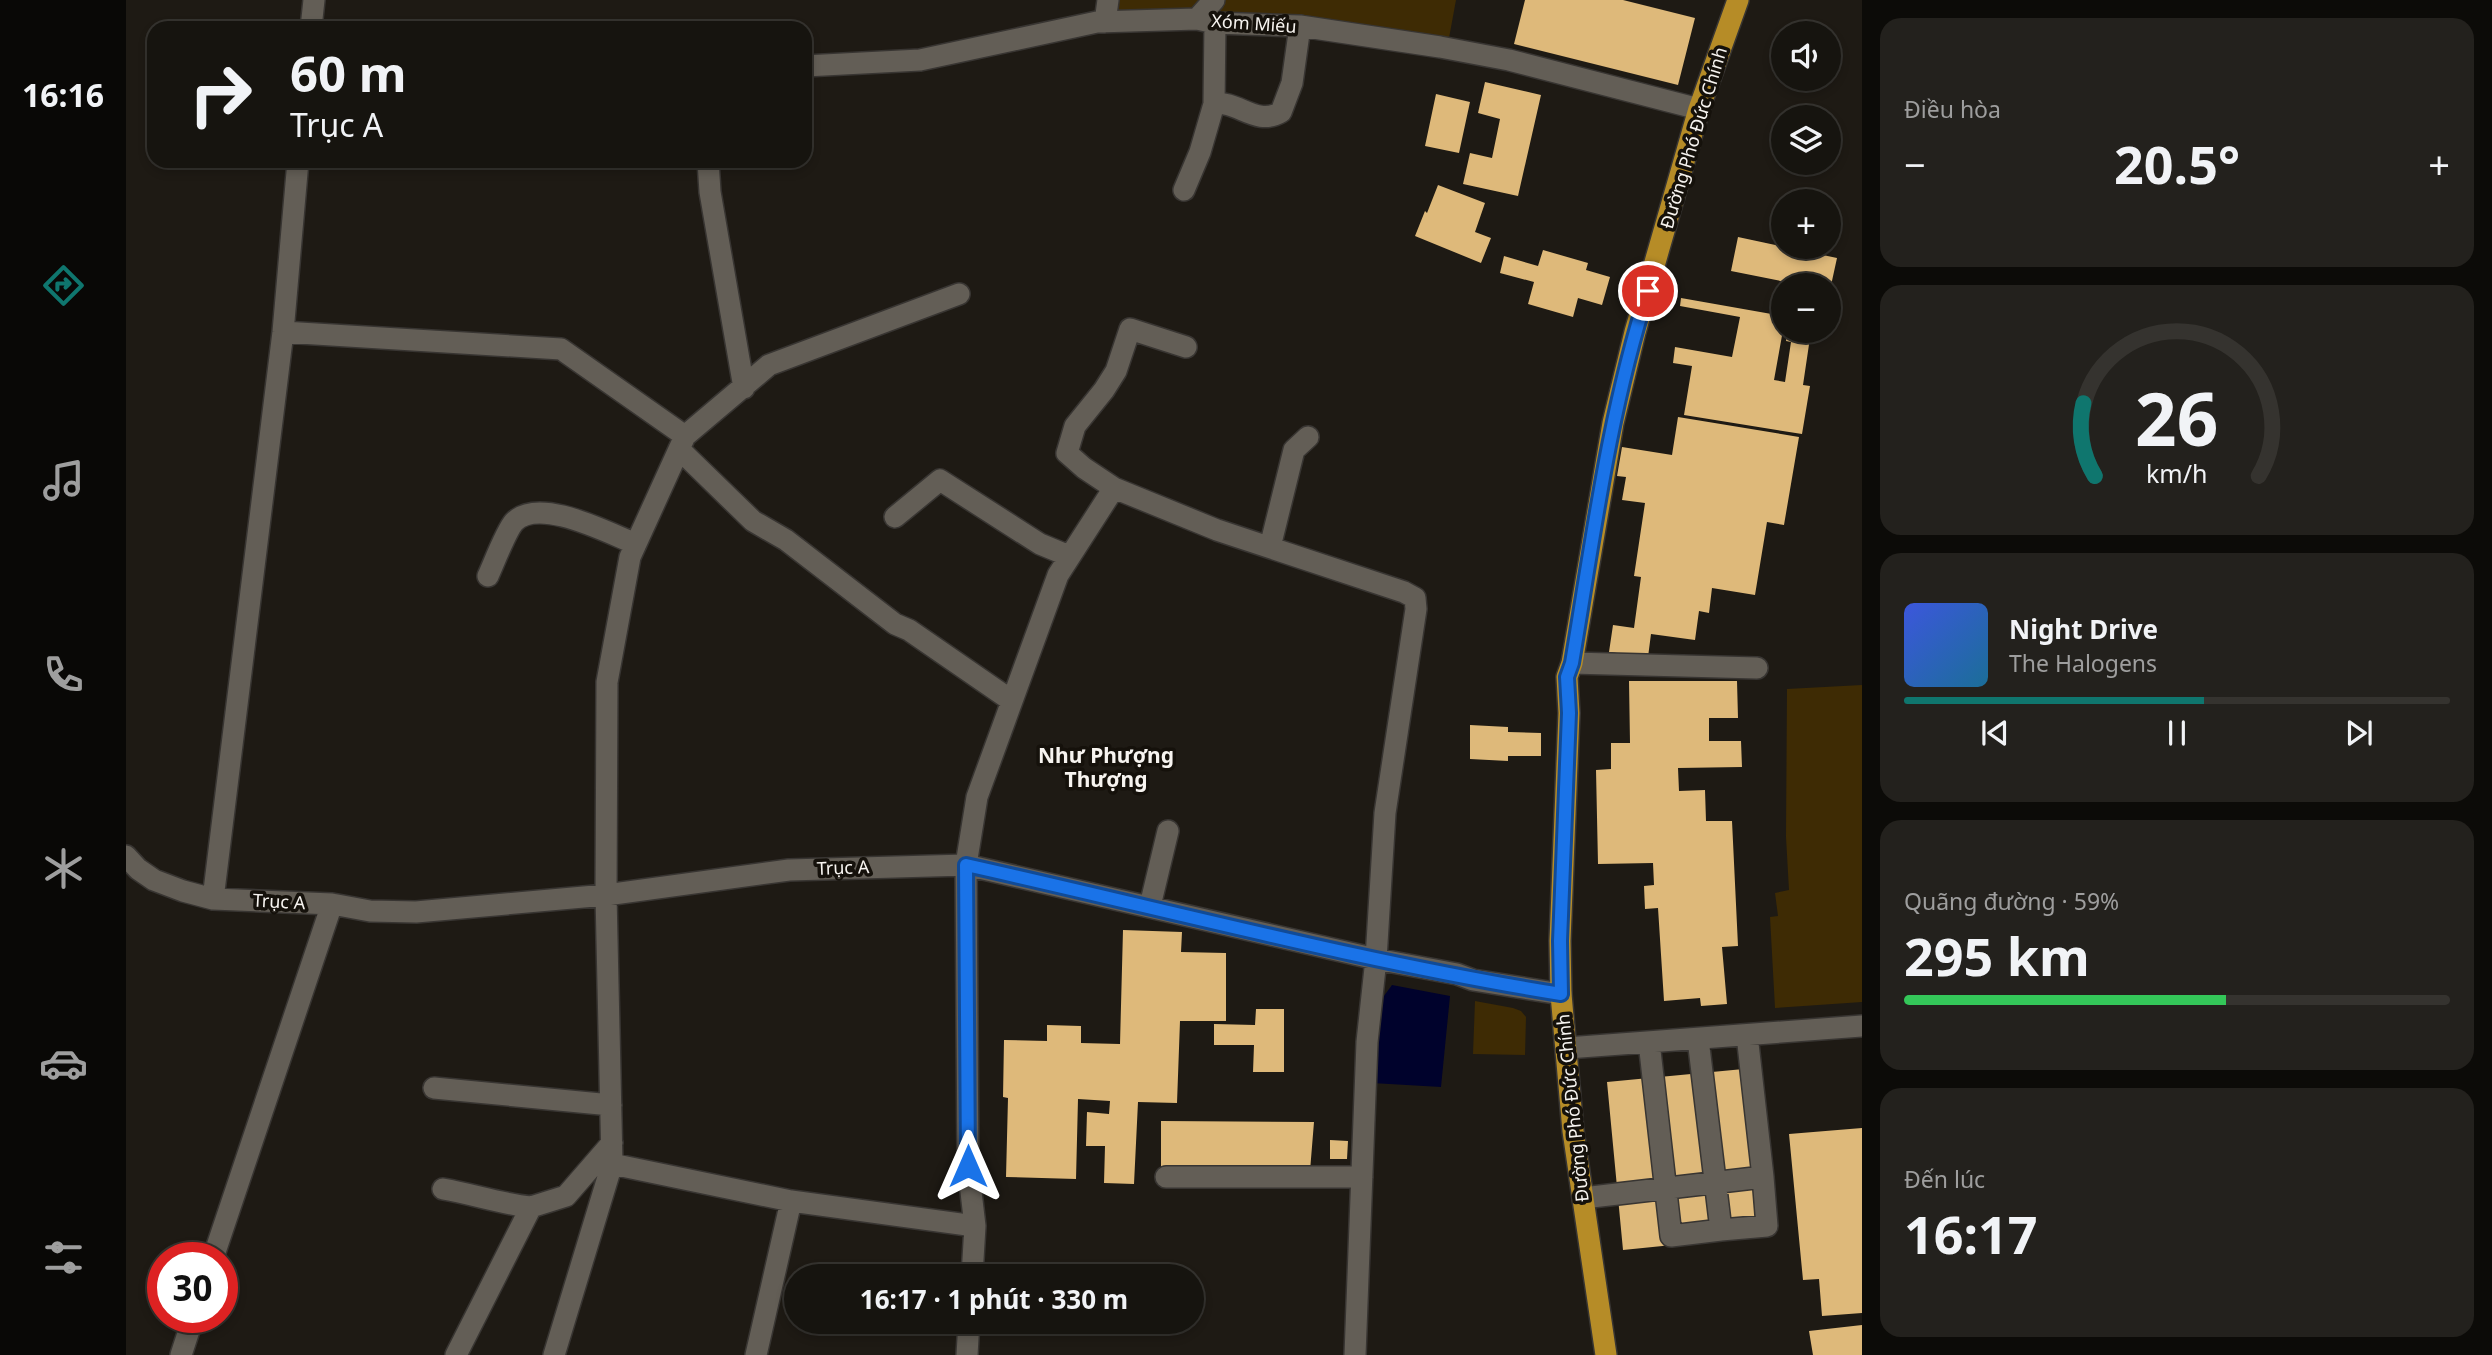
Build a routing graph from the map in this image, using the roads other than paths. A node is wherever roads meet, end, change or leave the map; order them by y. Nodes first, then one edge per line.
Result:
1 (314, 0) edge
2 (1108, 0) edge
3 (1214, 0) edge
4 (1738, 0) edge
5 (311, 21) edge
6 (1206, 21) junction
7 (1105, 22) junction
8 (1300, 26) junction
9 (812, 66) edge
10 (1214, 104) junction
11 (1699, 108) junction
12 (297, 168) edge
13 (708, 168) edge
14 (1184, 190) dead end
15 (959, 294) dead end
16 (283, 332) junction
17 (1186, 347) dead end
18 (744, 387) junction
19 (1308, 437) dead end
20 (682, 443) junction
21 (1114, 488) junction
22 (895, 517) dead end
23 (636, 544) junction
24 (1270, 547) junction
25 (1069, 556) junction
26 (488, 576) dead end
27 (1572, 663) junction
28 (1757, 668) dead end
29 (1012, 701) junction
30 (1168, 831) dead end
31 (126, 856) edge
32 (966, 865) junction
33 (606, 895) junction
34 (213, 899) junction
35 (332, 904) junction
36 (1150, 906) junction
37 (1376, 959) junction
38 (1561, 994) junction
39 (1862, 1026) edge
40 (1747, 1035) junction
41 (1698, 1039) junction
42 (1648, 1042) junction
43 (1567, 1048) junction
44 (434, 1088) dead end
45 (611, 1105) junction
46 (612, 1153) junction
47 (1166, 1177) dead end
48 (1362, 1177) junction
49 (1763, 1177) junction
50 (1715, 1182) junction
51 (1666, 1188) junction
52 (443, 1189) dead end
53 (1583, 1198) junction
54 (791, 1201) junction
55 (531, 1207) junction
56 (975, 1226) junction
57 (1721, 1230) junction
58 (218, 1242) edge
59 (973, 1264) edge
60 (189, 1333) edge
61 (968, 1334) edge
62 (181, 1355) edge
63 (456, 1355) edge
64 (554, 1355) edge
65 (756, 1355) edge
66 (967, 1355) edge
67 (1355, 1355) edge
68 (1606, 1355) edge

1 - 5 street
2 - 7 street
3 - 6 street
4 - 11 main road, Đường Phó Đức Chính
6 - 7 street, Xóm Miếu
6 - 8 street, Xóm Miếu
6 - 10 street
7 - 9 street, Xóm Miếu
8 - 10 street
8 - 11 street, Xóm Miếu
10 - 14 street
11 - 27 main road, Đường Phó Đức Chính
12 - 16 street
13 - 18 street
15 - 18 street
16 - 20 street
16 - 34 street
17 - 21 street
18 - 20 street
19 - 24 street
20 - 23 street
20 - 29 street
21 - 24 street
21 - 25 street
22 - 25 street
23 - 26 street
23 - 33 street
24 - 37 street
25 - 29 street
27 - 28 street
27 - 38 main road, Đường Phó Đức Chính
29 - 32 street
30 - 36 street
31 - 34 street, Trục A
32 - 33 street, Trục A
32 - 36 street, Trục A
32 - 56 street
33 - 35 street, Trục A
33 - 45 street
34 - 35 street, Trục A
35 - 58 street
36 - 37 street, Trục A
37 - 38 street, Trục A
37 - 48 street
38 - 43 main road, Đường Phó Đức Chính
39 - 40 street
40 - 41 street
40 - 49 street
41 - 42 street
41 - 50 street
42 - 43 street
42 - 51 street
43 - 53 main road, Đường Phó Đức Chính
44 - 45 street
45 - 46 street
46 - 54 street
46 - 55 street
46 - 64 street
47 - 48 street
48 - 67 street
49 - 50 street
49 - 57 street
50 - 51 street
50 - 57 street
51 - 53 street
51 - 57 street
52 - 55 street
53 - 68 main road, Đường Phó Đức Chính
54 - 56 street
54 - 65 street
55 - 63 street
56 - 59 street
60 - 62 street
61 - 66 street

